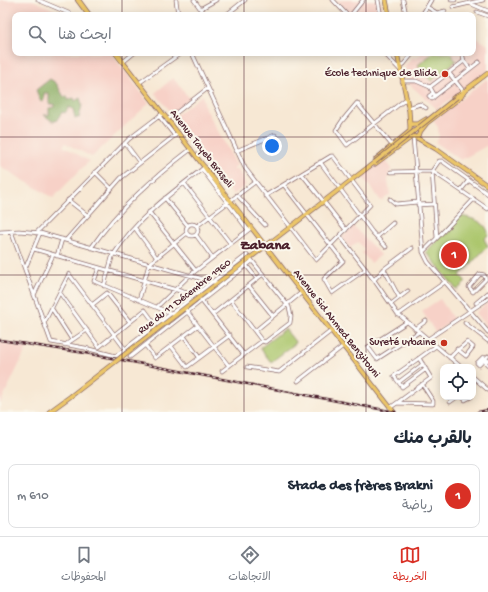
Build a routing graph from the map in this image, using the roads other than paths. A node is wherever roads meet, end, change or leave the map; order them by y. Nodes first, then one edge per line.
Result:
1 (38, 0) edge
2 (75, 0) edge
3 (78, 0) edge
4 (194, 0) edge
5 (216, 0) edge
6 (245, 0) edge
7 (333, 0) edge
8 (363, 0) edge
9 (378, 0) edge
10 (386, 0) edge
11 (403, 0) edge
12 (431, 0) edge
13 (451, 0) edge
14 (455, 0) edge
15 (483, 0) edge
16 (177, 1) edge
17 (468, 3) junction
18 (427, 7) junction
19 (453, 7) dead end
20 (200, 9) junction
21 (445, 11) dead end
22 (488, 11) edge
23 (65, 12) edge
24 (84, 12) edge
25 (88, 12) edge
26 (178, 12) edge
27 (202, 12) edge
28 (230, 12) edge
29 (344, 12) edge
30 (353, 12) edge
31 (379, 12) edge
32 (388, 12) edge
33 (405, 12) edge
34 (424, 12) edge
35 (435, 12) edge
36 (441, 12) edge
37 (477, 12) dead end
38 (488, 16) edge
39 (119, 56) edge
40 (130, 56) edge
41 (177, 56) edge
42 (193, 56) edge
43 (387, 56) edge
44 (398, 56) edge
45 (411, 56) edge
46 (463, 56) edge
47 (464, 61) junction
48 (123, 62) junction
49 (479, 62) dead end
50 (400, 68) junction
51 (470, 69) junction
52 (448, 73) junction
53 (488, 73) edge
54 (402, 81) junction
55 (455, 81) junction
56 (139, 83) junction
57 (430, 87) junction
58 (208, 88) junction
59 (464, 92) junction
60 (406, 99) junction
61 (426, 108) dead end
62 (408, 109) junction
63 (161, 115) junction
64 (167, 120) junction
65 (374, 123) junction
66 (416, 125) junction
67 (410, 129) junction
68 (420, 133) junction
69 (176, 134) junction
70 (275, 135) dead end
71 (415, 137) junction
72 (427, 142) junction
73 (124, 143) junction
74 (390, 144) dead end
75 (191, 149) junction
76 (236, 151) junction
77 (320, 162) junction
78 (140, 163) junction
79 (203, 168) junction
80 (367, 168) junction
81 (416, 171) junction
82 (432, 171) junction
83 (95, 172) junction
84 (392, 172) dead end
85 (302, 174) junction
86 (351, 179) junction
87 (469, 180) junction
88 (255, 182) junction
89 (184, 183) junction
90 (284, 185) junction
91 (488, 186) edge
92 (111, 188) junction
93 (340, 188) junction
94 (461, 190) junction
95 (237, 194) junction
96 (488, 194) edge
97 (265, 196) junction
98 (165, 198) junction
99 (390, 199) dead end
100 (474, 199) junction
101 (68, 200) junction
102 (228, 202) junction
103 (323, 202) junction
104 (418, 204) junction
105 (434, 204) junction
106 (488, 209) edge
107 (149, 212) junction
108 (306, 214) junction
109 (360, 215) junction
110 (87, 216) junction
111 (210, 216) junction
112 (393, 223) dead end
113 (265, 225) dead end
114 (188, 226) junction
115 (197, 226) junction
116 (135, 228) junction
117 (289, 228) junction
118 (249, 229) junction
119 (346, 230) junction
120 (11, 231) junction
121 (0, 232) edge
122 (38, 233) junction
123 (187, 233) junction
124 (196, 235) junction
125 (340, 236) junction
126 (378, 237) junction
127 (437, 238) junction
128 (64, 240) junction
129 (230, 243) junction
130 (174, 244) junction
131 (265, 246) junction
132 (331, 246) junction
133 (386, 247) dead end
134 (92, 248) junction
135 (412, 248) dead end
136 (34, 250) junction
137 (423, 252) junction
138 (114, 254) junction
139 (55, 255) junction
140 (212, 257) junction
141 (157, 258) junction
142 (250, 258) junction
143 (149, 264) junction
144 (245, 264) junction
145 (99, 268) junction
146 (25, 269) junction
147 (366, 269) junction
148 (384, 269) junction
149 (108, 270) junction
150 (195, 270) junction
151 (488, 271) edge
152 (263, 274) junction
153 (484, 275) junction
154 (189, 276) junction
155 (257, 279) junction
156 (374, 280) junction
157 (144, 281) junction
158 (211, 282) junction
159 (445, 282) junction
160 (217, 283) junction
161 (104, 286) junction
162 (249, 286) junction
163 (175, 289) junction
164 (408, 291) dead end
165 (60, 293) junction
166 (301, 293) junction
167 (488, 293) edge
168 (34, 295) junction
169 (194, 295) junction
170 (399, 297) junction
171 (488, 299) edge
172 (139, 300) junction
173 (202, 300) junction
174 (231, 300) junction
175 (476, 303) dead end
176 (391, 304) junction
177 (92, 305) junction
178 (287, 305) junction
179 (157, 307) junction
180 (52, 309) junction
181 (186, 310) junction
182 (471, 312) junction
183 (171, 313) junction
184 (213, 314) junction
185 (176, 315) junction
186 (398, 315) junction
187 (273, 316) junction
188 (426, 321) dead end
189 (130, 322) junction
190 (407, 322) junction
191 (44, 323) junction
192 (465, 323) dead end
193 (156, 325) junction
194 (197, 326) junction
195 (415, 329) junction
196 (87, 330) junction
197 (255, 331) junction
198 (331, 331) junction
199 (419, 332) junction
200 (488, 332) edge
201 (114, 335) junction
202 (230, 335) junction
203 (184, 336) junction
204 (428, 339) junction
205 (72, 340) junction
206 (262, 341) junction
207 (488, 341) edge
208 (65, 345) junction
209 (145, 345) junction
210 (171, 346) junction
211 (436, 346) junction
212 (214, 347) junction
213 (342, 347) junction
214 (125, 349) junction
215 (458, 349) junction
216 (244, 355) junction
217 (130, 357) dead end
218 (199, 357) junction
219 (419, 358) junction
220 (450, 358) junction
221 (487, 358) edge
222 (423, 364) junction
223 (457, 364) edge
224 (488, 365) edge
225 (229, 366) junction
226 (247, 367) dead end
227 (426, 370) junction
228 (222, 371) dead end
229 (476, 380) edge
230 (298, 381) dead end
231 (398, 382) junction
232 (422, 384) junction
233 (488, 390) edge
234 (453, 400) edge
235 (450, 402) dead end
236 (397, 403) junction
237 (390, 408) junction
238 (50, 412) edge
239 (394, 412) edge

1 - 23 street
2 - 24 highway
3 - 25 highway
4 - 20 street
5 - 20 street
6 - 28 street
7 - 29 street
8 - 30 street
9 - 31 street
10 - 32 main road
11 - 33 street
12 - 18 street
13 - 14 street
15 - 17 street
16 - 26 street
17 - 19 street
17 - 22 street
18 - 34 street
18 - 35 street
20 - 27 street
21 - 36 street
37 - 38 street
39 - 48 highway
40 - 48 street
41 - 56 street
42 - 58 street
43 - 50 street
44 - 50 main road
45 - 50 street
46 - 47 street
47 - 51 street
47 - 52 street
48 - 56 main road, Avenue Tayeb Braseli
49 - 51 street
50 - 54 main road
51 - 55 street
52 - 55 street
52 - 57 street
53 - 59 main road, Rue du 11 Décembre 1960
54 - 57 street
54 - 60 main road
55 - 57 street
55 - 59 street
56 - 63 main road, Avenue Tayeb Braseli
58 - 64 street
58 - 76 street
59 - 66 main road, Rue du 11 Décembre 1960
59 - 68 main road, Rue du 11 Décembre 1960
59 - 80 main road, Rue du 11 Décembre 1960, bridge
60 - 62 main road
60 - 65 street
61 - 62 street
62 - 66 main road
62 - 67 main road
63 - 64 main road, Avenue Tayeb Braseli
63 - 69 street
63 - 73 street
64 - 69 main road, Avenue Tayeb Braseli
65 - 65 street
65 - 74 street
66 - 67 main road, Rue du 11 Décembre 1960
66 - 68 main road
67 - 71 main road
67 - 80 main road, Rue du 11 Décembre 1960
68 - 71 main road, Rue du 11 Décembre 1960
68 - 72 main road
69 - 75 main road, Avenue Tayeb Braseli
69 - 78 street
70 - 76 street
71 - 72 main road
71 - 80 main road, Rue du 11 Décembre 1960
71 - 81 street
72 - 91 main road
73 - 78 street
73 - 83 street
75 - 79 main road, Avenue Tayeb Braseli
75 - 134 street
76 - 88 street
77 - 85 street
77 - 86 street
77 - 93 street
78 - 92 street
79 - 89 street
79 - 102 main road, Avenue Tayeb Braseli
80 - 86 main road, Rue du 11 Décembre 1960
81 - 82 street
81 - 84 street
81 - 104 street
82 - 87 street
82 - 94 street
82 - 105 street
83 - 92 street
83 - 101 street
85 - 90 street
85 - 103 street
86 - 93 main road, Rue du 11 Décembre 1960
86 - 109 street
87 - 94 street
87 - 96 street
88 - 95 street
88 - 97 street
89 - 98 street
89 - 111 street
90 - 97 street
90 - 108 street
92 - 110 street
93 - 103 main road, Rue du 11 Décembre 1960
93 - 109 street
94 - 100 street
95 - 102 street
95 - 113 street
97 - 117 street
98 - 107 street
98 - 114 street
99 - 104 street
100 - 106 street
100 - 127 street
101 - 110 street
101 - 122 street
102 - 111 street
102 - 118 main road, Avenue Tayeb Braseli
103 - 108 main road, Rue du 11 Décembre 1960
103 - 119 street
104 - 105 street
104 - 137 street
105 - 127 street
107 - 116 street
107 - 130 street
108 - 117 main road, Rue du 11 Décembre 1960
108 - 132 street
109 - 119 street
109 - 126 street
110 - 128 street
111 - 115 street
111 - 129 street
112 - 126 street
114 - 115 street
114 - 123 street
115 - 124 street
116 - 138 street
116 - 141 street
117 - 131 main road, Rue du 11 Décembre 1960
117 - 132 street
118 - 129 street
118 - 131 main road, Avenue Tayeb Braseli
119 - 125 street
120 - 121 street
120 - 122 street
120 - 146 street
122 - 128 street
122 - 136 street
123 - 124 street
123 - 130 street
124 - 140 street
125 - 132 street
125 - 147 street
126 - 133 street
127 - 137 street
128 - 134 street
128 - 139 street
129 - 140 street
130 - 141 street
130 - 150 street
131 - 142 main road, Rue du 11 Décembre 1960
131 - 166 main road, Avenue Sid Ahmed Benzitouni
132 - 147 street
134 - 138 street
135 - 148 street
136 - 139 street
136 - 146 street
137 - 159 street
138 - 143 street
138 - 149 street
139 - 145 street
139 - 168 street
140 - 150 street
141 - 143 street
142 - 144 main road, Rue du 11 Décembre 1960
142 - 152 street
142 - 158 street
143 - 154 street
143 - 157 street
144 - 155 street
144 - 160 main road, Rue du 11 Décembre 1960
144 - 173 street
145 - 149 street
145 - 161 street
146 - 168 street
147 - 156 street
148 - 156 street
148 - 170 street
149 - 157 street
149 - 161 street
150 - 154 street
151 - 153 street
152 - 155 street
152 - 178 street
153 - 153 street
154 - 158 street
154 - 163 street
155 - 162 street
156 - 176 street
157 - 163 street
157 - 172 street
158 - 160 street
158 - 169 street
159 - 182 street
159 - 186 street
160 - 181 main road, Rue du 11 Décembre 1960
161 - 172 street
162 - 174 street
162 - 187 street
163 - 169 street
163 - 179 street
164 - 170 street
165 - 177 street
165 - 180 street
165 - 196 street
166 - 178 street
166 - 198 main road, Avenue Sid Ahmed Benzitouni
167 - 175 street
168 - 191 street
169 - 183 street
170 - 176 street
171 - 182 street
172 - 179 street
173 - 181 street
173 - 184 street
174 - 184 street
174 - 197 street
176 - 186 street
177 - 189 street
177 - 201 street
178 - 187 street
178 - 206 street
179 - 183 street
180 - 191 street
180 - 205 street
181 - 185 main road, Rue du 11 Décembre 1960
181 - 194 street
181 - 209 street
182 - 200 street
182 - 204 street
183 - 185 street
183 - 193 street
184 - 202 street
185 - 238 main road, Rue du 11 Décembre 1960, bridge
186 - 190 street
187 - 197 street
188 - 195 street
189 - 193 street
189 - 201 street
190 - 195 street
190 - 199 street
191 - 208 street
192 - 207 street
193 - 214 street
194 - 203 street
194 - 212 street
195 - 199 street
196 - 201 street
196 - 205 street
197 - 206 street
198 - 213 main road, Avenue Sid Ahmed Benzitouni
198 - 226 street
199 - 204 street
201 - 214 street
202 - 212 street
202 - 216 street
203 - 210 street
203 - 218 street
204 - 211 street
205 - 208 street
206 - 216 street
208 - 214 street
209 - 210 street
209 - 217 street
210 - 218 street
211 - 219 street
211 - 220 street
212 - 218 street
212 - 225 street
213 - 230 street
213 - 237 main road, Avenue Sid Ahmed Benzitouni
215 - 215 street
215 - 220 street
216 - 225 street
219 - 222 street
219 - 231 street
220 - 223 street
221 - 224 street
222 - 227 street
222 - 231 street
225 - 228 street
227 - 231 street
227 - 232 street
229 - 233 street
232 - 236 street
232 - 236 street
234 - 235 street
236 - 237 street
237 - 239 main road, Avenue Sid Ahmed Benzitouni

